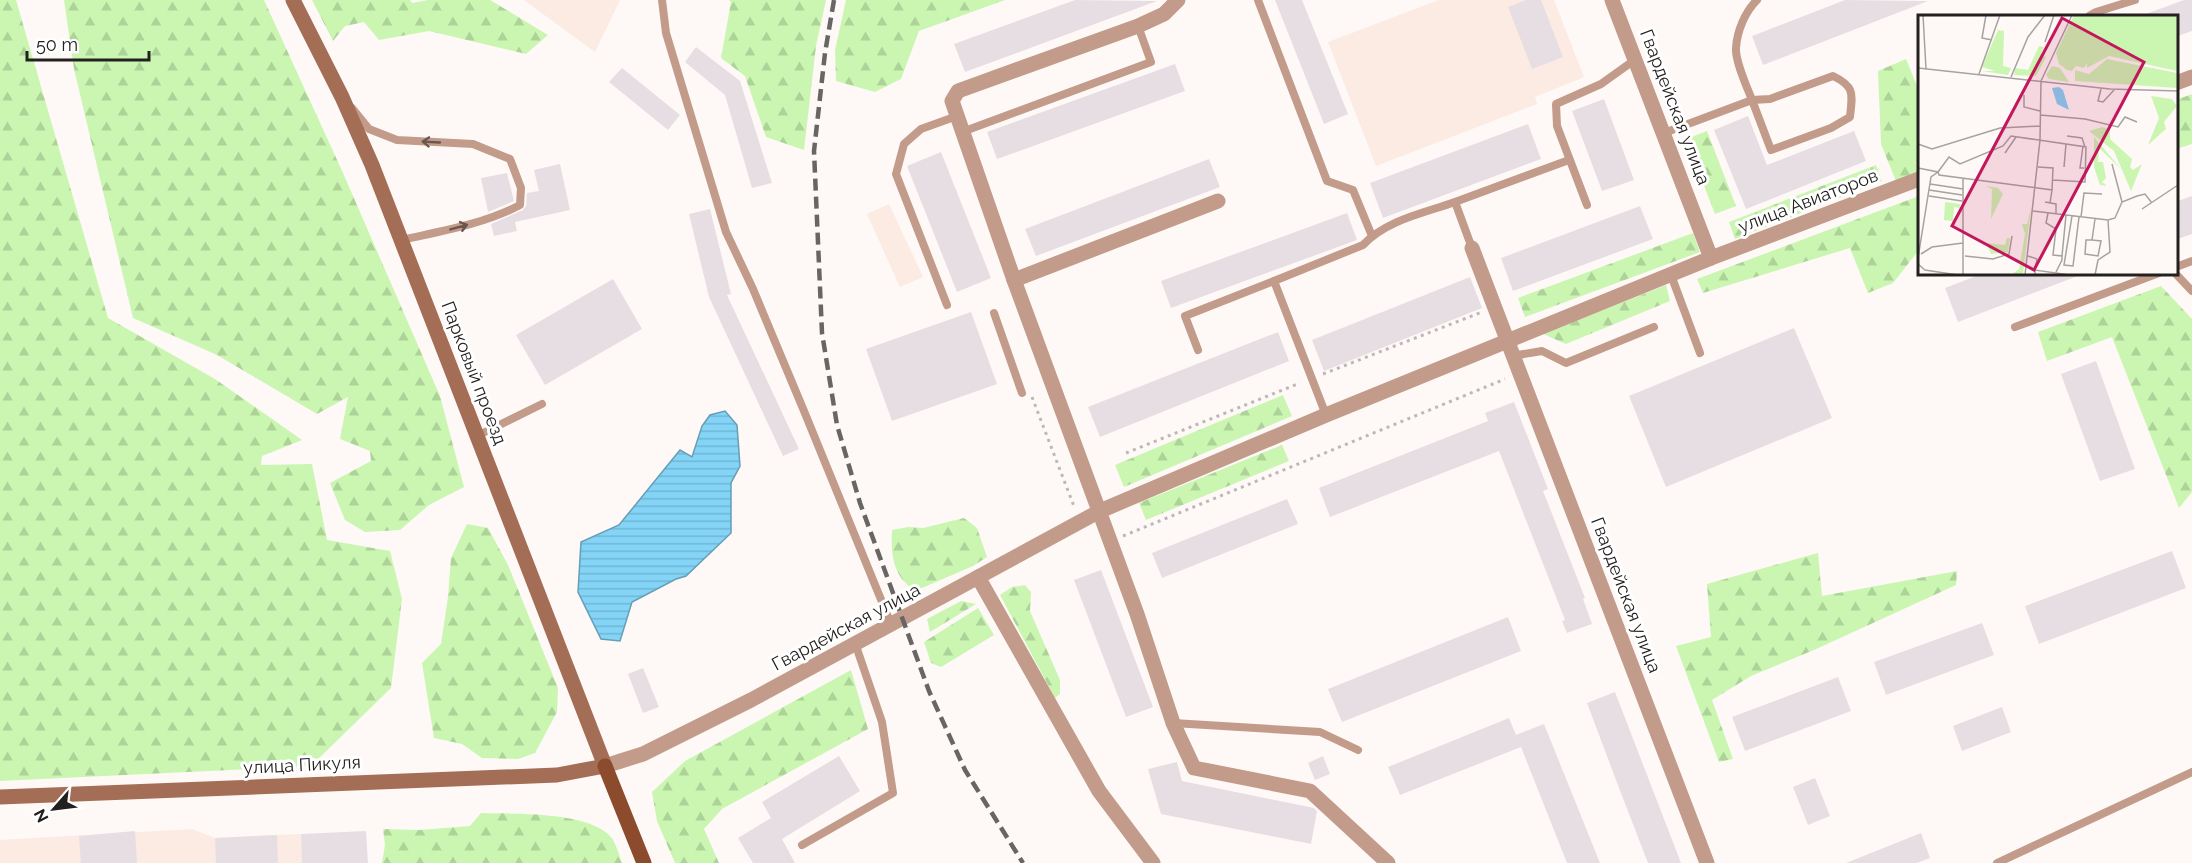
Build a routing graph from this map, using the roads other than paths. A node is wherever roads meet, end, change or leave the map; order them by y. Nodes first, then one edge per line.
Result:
1 (293, 0) edge
2 (662, 0) edge
3 (1178, 0) edge
4 (1258, 0) edge
5 (1612, 0) edge
6 (1756, 0) edge
7 (2135, 0) edge
8 (2091, 15) edge
9 (1138, 26) junction
10 (1635, 59) junction
11 (2192, 77) edge
12 (2177, 82) edge
13 (342, 97) junction
14 (1752, 100) junction
15 (957, 116) junction
16 (962, 132) junction
17 (1664, 133) junction
18 (1569, 160) junction
19 (1918, 179) edge
20 (1218, 201) dead end
21 (1455, 202) junction
22 (1587, 205) dead end
23 (1372, 236) junction
24 (402, 240) junction
25 (1472, 248) joint
26 (1711, 258) junction
27 (2192, 261) edge
28 (2177, 266) edge
29 (2156, 274) edge
30 (2176, 274) edge
31 (1671, 275) junction
32 (1014, 280) junction
33 (1274, 281) junction
34 (2192, 291) edge
35 (947, 305) dead end
36 (994, 313) dead end
37 (1654, 327) dead end
38 (2015, 327) dead end
39 (1507, 341) junction
40 (1198, 350) dead end
41 (1700, 353) dead end
42 (1512, 356) junction
43 (1026, 391) road end
44 (542, 404) dead end
45 (1326, 415) junction
46 (477, 436) junction
47 (1100, 511) junction
48 (978, 578) junction
49 (891, 624) junction
50 (855, 643) junction
51 (1173, 723) junction
52 (1358, 750) dead end
53 (605, 766) junction
54 (2192, 772) edge
55 (0, 797) edge
56 (802, 844) dead end
57 (644, 863) edge
58 (1153, 863) edge
59 (1388, 863) edge
60 (1707, 863) edge
61 (1997, 863) edge

1 - 13 main road, Парковый проезд
2 - 49 lane
3 - 9 street
4 - 23 lane
5 - 10 street, Гвардейская улица
6 - 14 lane
7 - 8 lane
9 - 15 street
9 - 16 lane
10 - 17 street, Гвардейская улица
10 - 18 lane
11 - 12 street
13 - 24 main road, Парковый проезд
24 -> 13 lane
14 - 14 lane
14 - 17 lane
15 - 16 street
15 - 35 lane
16 - 32 street
17 - 26 street, Гвардейская улица
18 - 21 lane
18 - 22 lane
19 - 26 street, улица Авиаторов
20 - 32 street
21 - 23 lane
21 - 25 lane
23 - 33 lane
24 - 46 main road, Парковый проезд
25 - 39 street, Гвардейская улица
26 - 31 street, Гвардейская улица
27 - 28 lane
29 - 38 lane
30 - 34 lane
31 - 39 street, Гвардейская улица
31 - 41 lane
32 - 47 street
33 - 40 lane
33 - 45 lane
36 - 43 lane
37 - 42 lane
39 - 42 street, Гвардейская улица
39 - 45 street, Гвардейская улица
42 - 60 street, Гвардейская улица
44 - 46 lane
45 - 47 street, Гвардейская улица
46 - 53 main road, Парковый проезд
47 - 48 street, Гвардейская улица
47 - 51 street
48 - 49 street, Гвардейская улица
48 - 58 street
49 - 50 street, Гвардейская улица
50 - 53 street, Гвардейская улица
50 - 56 lane
51 - 52 lane
51 - 59 street
53 - 55 main road, улица Пикуля
53 - 57 main road
54 - 61 lane

